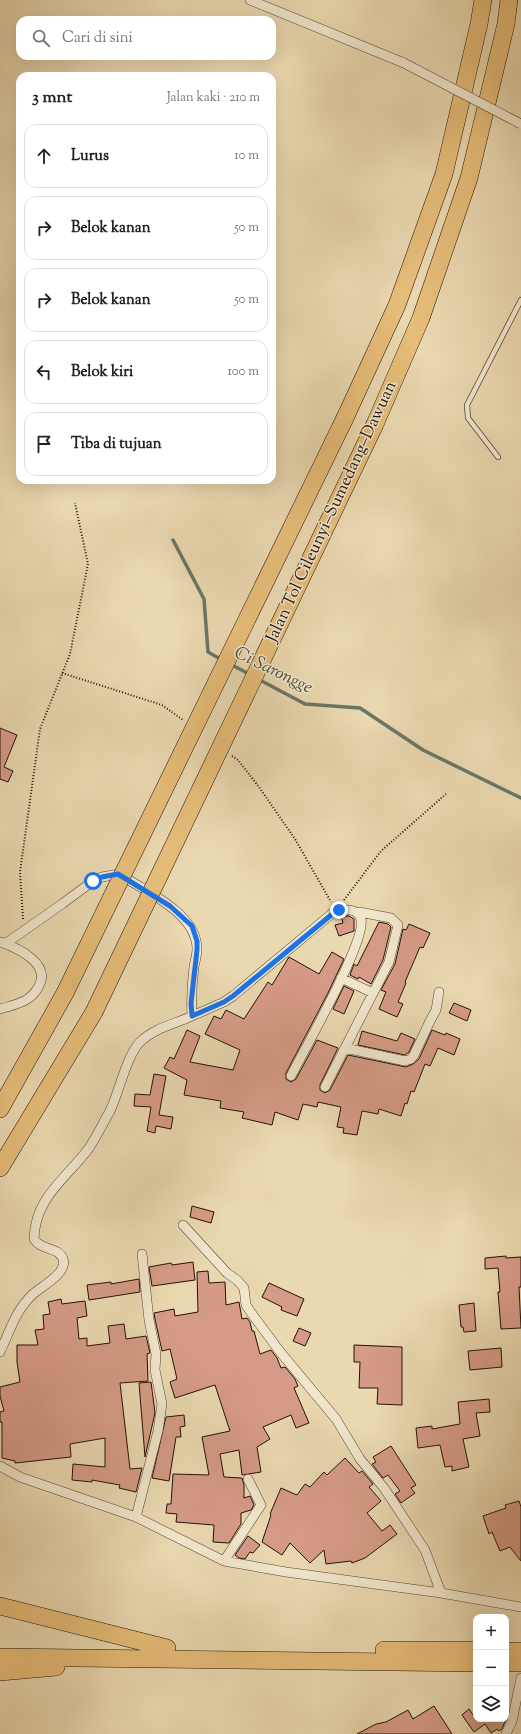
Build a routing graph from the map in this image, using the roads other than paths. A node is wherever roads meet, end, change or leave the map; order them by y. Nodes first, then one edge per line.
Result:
1 (250, 0) edge
2 (483, 0) edge
3 (509, 0) edge
4 (521, 124) edge
5 (521, 300) edge
6 (498, 457) dead end
7 (358, 912) junction
8 (2, 943) edge
9 (341, 978) junction
10 (439, 992) dead end
11 (373, 993) junction
12 (0, 1009) edge
13 (192, 1016) junction
14 (345, 1048) junction
15 (291, 1076) dead end
16 (325, 1087) dead end
17 (0, 1109) edge
18 (25, 1128) junction
19 (0, 1168) edge
20 (0, 1181) edge
21 (183, 1226) dead end
22 (142, 1254) dead end
23 (0, 1352) edge
24 (0, 1466) edge
25 (248, 1479) dead end
26 (136, 1517) junction
27 (224, 1561) junction
28 (441, 1593) junction
29 (0, 1606) edge
30 (521, 1607) edge
31 (0, 1647) edge
32 (167, 1648) junction
33 (473, 1650) edge
34 (509, 1651) edge
35 (521, 1651) edge
36 (0, 1657) edge
37 (154, 1659) junction
38 (473, 1663) edge
39 (509, 1663) edge
40 (521, 1663) edge
41 (0, 1672) edge
42 (521, 1678) edge
43 (506, 1734) edge

1 - 4 street, bridge
2 - 17 highway, Jalan Tol Cileunyi–Sumedang–Dawuan, bridge
3 - 18 highway, Jalan Tol Cileunyi–Sumedang–Dawuan, bridge
5 - 6 lane
7 - 9 street
7 - 11 street
7 - 13 street
8 - 12 street
8 - 13 street
9 - 11 street
9 - 15 street
10 - 14 street
11 - 14 street
13 - 23 street
14 - 16 street
18 - 19 highway, Jalan Tol Cileunyi–Sumedang–Dawuan
18 - 20 highway
21 - 28 street
22 - 26 street
24 - 26 street
25 - 27 street
26 - 27 street
27 - 28 street
28 - 30 street
29 - 32 highway
31 - 32 highway
32 - 33 highway
34 - 35 highway
36 - 37 highway
37 - 38 highway
37 - 41 highway
39 - 40 highway
42 - 43 street

